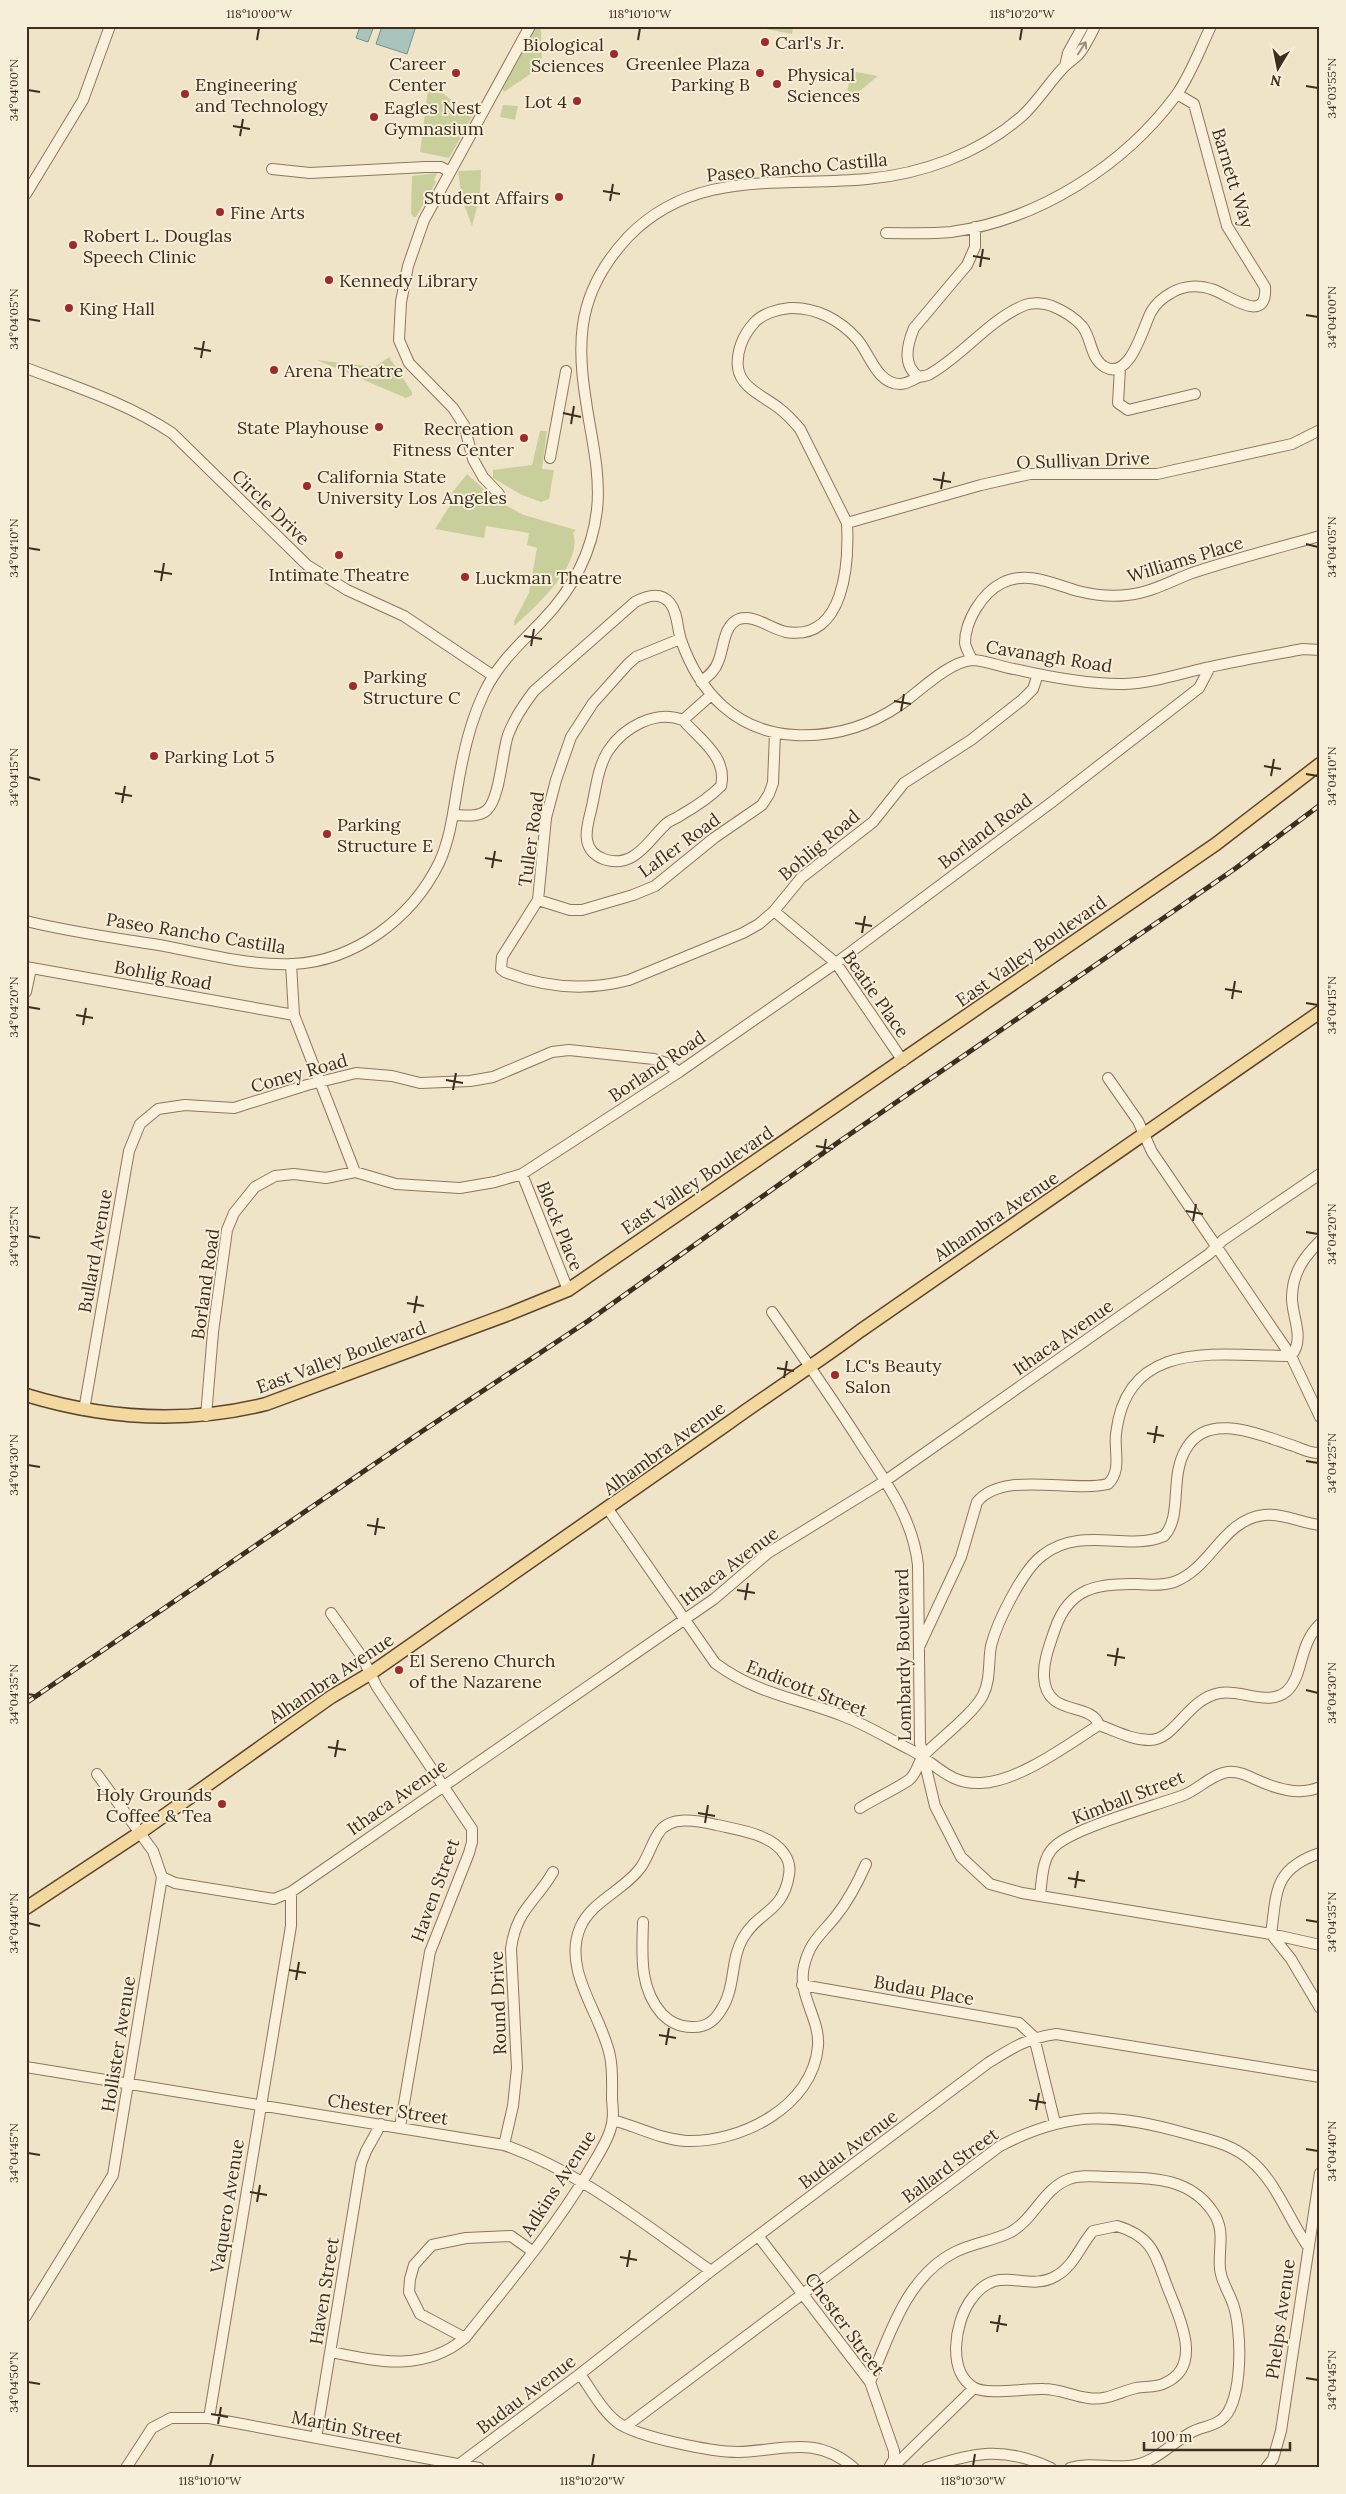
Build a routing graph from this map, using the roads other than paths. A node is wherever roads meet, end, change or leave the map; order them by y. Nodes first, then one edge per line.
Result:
1 (110, 26) edge
2 (530, 26) edge
3 (1083, 26) edge
4 (1095, 26) edge
5 (1211, 26) edge
6 (1064, 66) junction
7 (1177, 94) junction
8 (272, 170) dead end
9 (450, 172) junction
10 (26, 194) edge
11 (976, 227) junction
12 (886, 233) dead end
13 (26, 368) edge
14 (1120, 368) junction
15 (566, 371) dead end
16 (919, 377) junction
17 (1195, 394) dead end
18 (1320, 430) edge
19 (550, 458) dead end
20 (499, 494) dead end
21 (847, 523) junction
22 (1320, 536) edge
23 (680, 639) junction
24 (1320, 650) edge
25 (972, 660) junction
26 (1210, 667) junction
27 (1038, 674) junction
28 (492, 675) junction
29 (701, 682) junction
30 (710, 696) junction
31 (683, 720) junction
32 (775, 733) junction
33 (1320, 764) edge
34 (453, 815) junction
35 (538, 900) junction
36 (774, 911) junction
37 (26, 921) edge
38 (41, 925) junction
39 (26, 926) edge
40 (836, 963) junction
41 (291, 964) junction
42 (29, 967) edge
43 (501, 969) joint
44 (26, 992) edge
45 (1320, 1012) edge
46 (294, 1015) junction
47 (903, 1061) junction
48 (679, 1072) junction
49 (1108, 1078) dead end
50 (320, 1081) junction
51 (158, 1109) joint
52 (1144, 1136) junction
53 (355, 1172) junction
54 (522, 1174) junction
55 (1320, 1174) edge
56 (1320, 1241) edge
57 (1216, 1246) junction
58 (568, 1290) junction
59 (772, 1312) dead end
60 (1291, 1356) junction
61 (811, 1367) junction
62 (26, 1395) edge
63 (84, 1410) junction
64 (206, 1416) junction
65 (1320, 1417) edge
66 (1320, 1453) edge
67 (885, 1481) junction
68 (608, 1509) junction
69 (1320, 1525) edge
70 (331, 1613) dead end
71 (686, 1619) junction
72 (1320, 1624) edge
73 (919, 1648) junction
74 (371, 1673) junction
75 (1099, 1725) junction
76 (923, 1757) junction
77 (97, 1774) dead end
78 (443, 1785) junction
79 (1320, 1788) edge
80 (860, 1808) dead end
81 (141, 1832) junction
82 (1320, 1853) edge
83 (866, 1864) dead end
84 (553, 1872) dead end
85 (162, 1877) junction
86 (291, 1892) junction
87 (1040, 1895) junction
88 (26, 1908) edge
89 (643, 1922) dead end
90 (1272, 1934) junction
91 (1320, 1945) edge
92 (802, 1985) junction
93 (1320, 2008) edge
94 (1034, 2037) junction
95 (26, 2067) edge
96 (1320, 2077) edge
97 (127, 2083) junction
98 (260, 2105) junction
99 (613, 2120) junction
100 (1056, 2123) junction
101 (381, 2124) junction
102 (400, 2127) junction
103 (504, 2145) junction
104 (1320, 2173) edge
105 (582, 2182) junction
106 (758, 2237) junction
107 (1307, 2245) junction
108 (532, 2251) junction
109 (711, 2271) junction
110 (804, 2294) junction
111 (26, 2316) edge
112 (465, 2338) junction
113 (331, 2352) junction
114 (580, 2374) junction
115 (870, 2382) junction
116 (974, 2388) junction
117 (209, 2418) junction
118 (625, 2427) junction
119 (316, 2438) junction
120 (457, 2466) edge
121 (126, 2468) edge
122 (479, 2468) edge
123 (854, 2468) edge
124 (891, 2468) edge
125 (926, 2468) edge
126 (1051, 2468) edge
127 (1070, 2468) edge
128 (1266, 2468) edge

1 - 10 street
2 - 9 street
3 - 6 street, Paseo Rancho Castilla
6 -> 4 street, Paseo Rancho Castilla
5 - 7 street
6 - 28 street, Paseo Rancho Castilla
7 - 11 street
7 - 14 street, Barnett Way
8 - 9 street
9 - 20 street
11 - 12 street
11 - 16 street
13 - 28 street, Circle Drive
14 - 16 street
14 - 17 street
15 - 19 street
16 - 21 street
18 - 21 street, O Sullivan Drive
21 - 29 street
22 - 25 street, Williams Place
23 - 29 street
23 - 34 street
23 - 35 street, Tuller Road
24 - 26 street, Cavanagh Road
25 - 27 street, Cavanagh Road
25 - 32 street, Cavanagh Road
26 - 27 street, Cavanagh Road
26 - 40 street, Borland Road
27 - 36 street, Bohlig Road
28 - 34 street, Paseo Rancho Castilla
29 - 30 street
30 - 31 street
30 - 32 street, Cavanagh Road
31 - 31 street
32 - 35 street, Lafler Road
33 - 47 main road, East Valley Boulevard
34 - 41 street, Paseo Rancho Castilla
35 - 43 street, Tuller Road
36 - 40 street, Beatie Place
36 - 43 street, Bohlig Road
37 - 38 street, Paseo Rancho Castilla
38 - 39 street
38 - 41 street, Paseo Rancho Castilla
40 - 47 street, Beatie Place
40 - 48 street, Borland Road
41 - 46 street
42 - 44 street
42 - 46 street, Bohlig Road
45 - 52 main road, Alhambra Avenue
46 - 50 street
47 - 58 main road, East Valley Boulevard
48 - 50 street, Coney Road
48 - 54 street, Borland Road
49 - 52 street
50 - 51 street, Coney Road
50 - 53 street
51 - 63 street, Bullard Avenue
52 - 57 street
52 - 61 main road, Alhambra Avenue
53 - 54 street, Borland Road
53 - 64 street, Borland Road
54 - 58 street, Block Place
55 - 57 street, Ithaca Avenue
56 - 60 street
57 - 60 street
57 - 67 street, Ithaca Avenue
58 - 64 main road, East Valley Boulevard
59 - 61 street, Lombardy Boulevard
60 - 65 street
60 - 73 street
61 - 67 street, Lombardy Boulevard
61 - 68 main road, Alhambra Avenue
62 - 63 main road, East Valley Boulevard
63 - 64 main road, East Valley Boulevard
66 - 76 street
67 - 71 street, Ithaca Avenue
67 - 73 street, Lombardy Boulevard
68 - 71 street, Endicott Street
68 - 74 main road, Alhambra Avenue
69 - 75 street
70 - 74 street, Haven Street
71 - 76 street, Endicott Street
71 - 78 street, Ithaca Avenue
72 - 75 street
73 - 76 street, Lombardy Boulevard
74 - 78 street, Haven Street
74 - 81 main road, Alhambra Avenue
75 - 76 street, Endicott Street
76 - 80 street
76 - 87 street, Lombardy Boulevard
77 - 81 street, Hollister Avenue
78 - 86 street, Ithaca Avenue
78 - 102 street, Haven Street
79 - 87 street, Kimball Street
81 - 85 street, Hollister Avenue
81 - 88 main road, Alhambra Avenue
82 - 90 street
83 - 92 street
84 - 103 street, Round Drive
85 - 86 street, Ithaca Avenue
85 - 97 street, Hollister Avenue
86 - 98 street, Vaquero Avenue
87 - 90 street, Lombardy Boulevard
89 - 99 street, Adkins Avenue
90 - 91 street, Lombardy Boulevard
90 - 93 street
92 - 94 street, Budau Place
92 - 99 street
94 - 96 street, Budau Avenue
94 - 100 street
94 - 106 street, Budau Avenue
95 - 97 street, Chester Street
97 - 98 street, Chester Street
97 - 111 street, Hollister Avenue
98 - 101 street, Chester Street
98 - 117 street, Vaquero Avenue
99 - 105 street, Adkins Avenue
100 - 107 street, Ballard Street
100 - 110 street, Ballard Street
101 - 102 street, Chester Street
101 - 113 street, Haven Street
102 - 103 street, Chester Street
103 - 105 street, Chester Street
104 - 107 street, Phelps Avenue
105 - 108 street, Adkins Avenue
105 - 109 street, Chester Street
106 - 109 street, Budau Avenue
106 - 110 street, Chester Street
107 - 128 street, Phelps Avenue
108 - 112 street, Adkins Avenue
108 - 112 street
109 - 114 street, Budau Avenue
110 - 115 street, Chester Street
110 - 118 street, Ballard Street
112 - 113 street, Adkins Avenue
113 - 119 street, Haven Street
114 - 118 street
114 - 120 street, Budau Avenue
115 - 124 street, Chester Street
115 - 127 street
116 - 116 street
116 - 124 street
117 - 119 street, Martin Street
117 - 121 street
118 - 123 street
119 - 120 street, Martin Street
120 - 122 street, Martin Street
125 - 126 street

